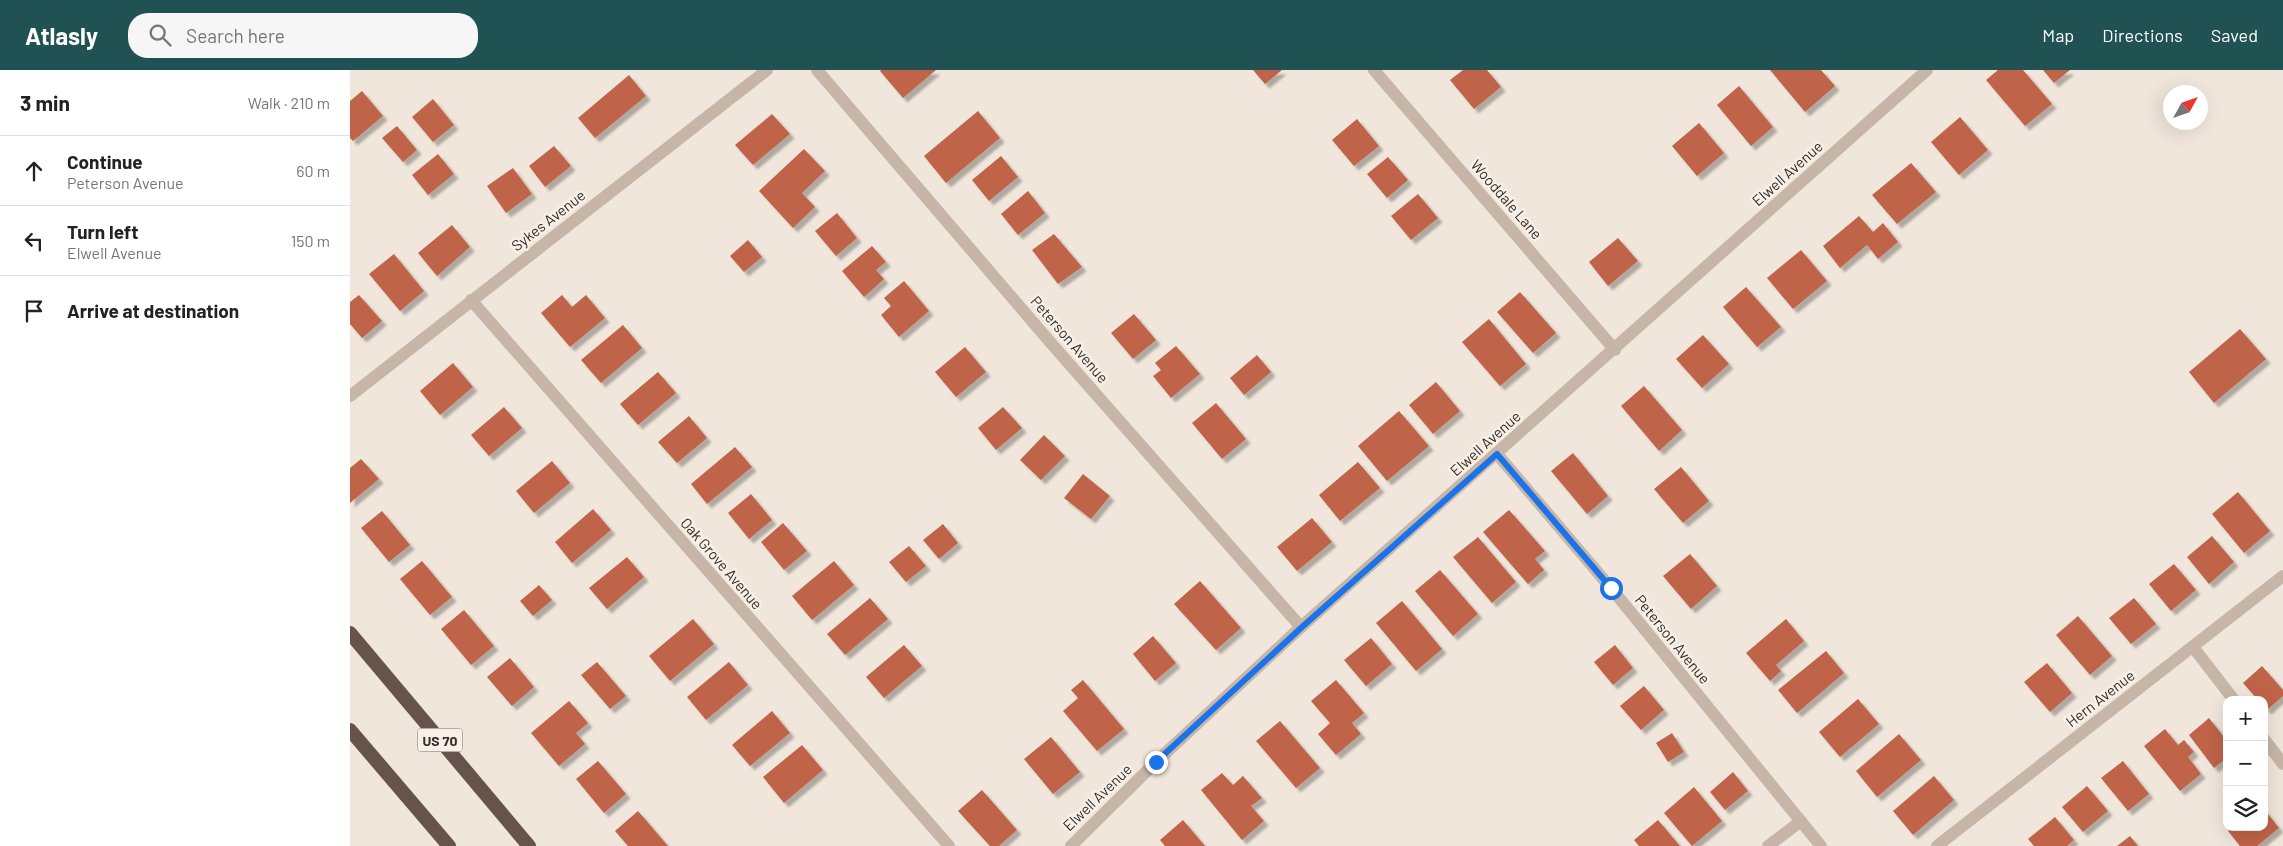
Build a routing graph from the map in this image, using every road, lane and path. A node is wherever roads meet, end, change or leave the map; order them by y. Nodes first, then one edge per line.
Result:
1 (767, 70) edge
2 (817, 70) edge
3 (1374, 70) edge
4 (1927, 70) edge
5 (471, 300) junction
6 (1615, 350) junction
7 (350, 396) edge
8 (1497, 454) junction
9 (2283, 576) edge
10 (1302, 627) junction
11 (350, 633) edge
12 (2193, 646) junction
13 (2231, 696) edge
14 (350, 730) edge
15 (2266, 741) edge
16 (2283, 764) edge
17 (1801, 821) junction
18 (449, 846) edge
19 (530, 846) edge
20 (949, 846) edge
21 (1071, 846) edge
22 (1768, 846) edge
23 (1821, 846) edge
24 (1937, 846) edge

1 - 5 street, Sykes Avenue
2 - 10 street, Peterson Avenue
3 - 6 street, Wooddale Lane
4 - 6 street, Elwell Avenue
5 - 7 street, Sykes Avenue
5 - 20 street, Oak Grove Avenue
6 - 8 street, Elwell Avenue
8 - 10 street, Elwell Avenue
8 - 17 street, Peterson Avenue
9 - 12 street, Hern Avenue
10 - 21 street, Elwell Avenue
11 - 19 highway, US 70
12 - 13 street
12 - 24 street, Hern Avenue
14 - 18 highway
15 - 16 street
17 - 22 street
17 - 23 street, Peterson Avenue

